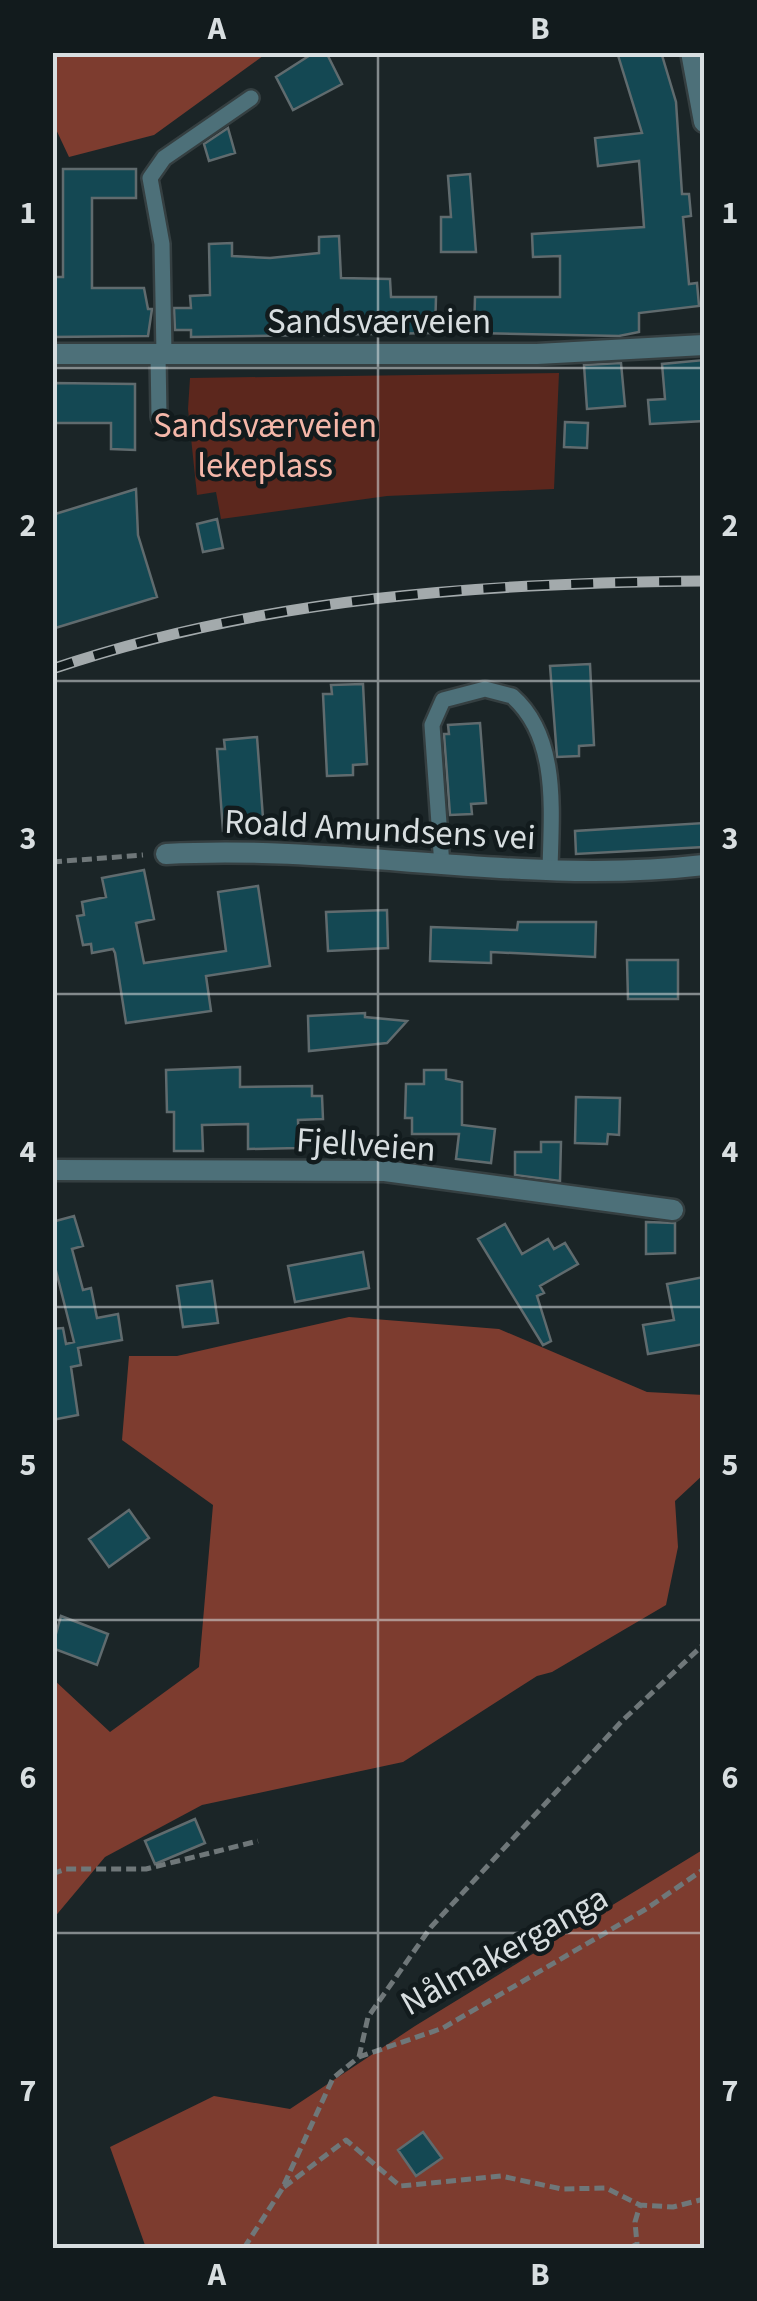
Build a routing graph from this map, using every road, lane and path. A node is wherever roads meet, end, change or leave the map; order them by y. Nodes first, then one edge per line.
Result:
1 (696, 54) edge
2 (251, 98) dead end
3 (704, 122) edge
4 (704, 345) edge
5 (52, 354) edge
6 (161, 354) junction
7 (158, 417) dead end
8 (166, 854) joint
9 (52, 862) edge
10 (442, 866) junction
11 (704, 866) edge
12 (550, 871) junction
13 (52, 1170) edge
14 (672, 1210) dead end
15 (704, 1644) edge
16 (258, 1841) dead end
17 (704, 1869) edge
18 (52, 1874) edge
19 (359, 2058) junction
20 (282, 2189) junction
21 (704, 2199) edge
22 (640, 2205) junction
23 (244, 2248) edge
24 (630, 2248) edge

1 - 3 street
2 - 6 lane
4 - 6 street, Sandsværveien
5 - 6 street, Sandsværveien
6 - 7 lane
8 - 9 path
8 - 10 street, Roald Amundsens vei
10 - 12 street, Roald Amundsens vei
10 - 12 lane
11 - 12 street, Roald Amundsens vei
13 - 14 street, Fjellveien
15 - 19 path
16 - 18 path
17 - 19 path, Nålmakerganga
19 - 20 path, Nålmakerganga
20 - 22 path, Nålmakerganga
20 - 23 path, Nålmakerganga
21 - 22 path
22 - 24 path

